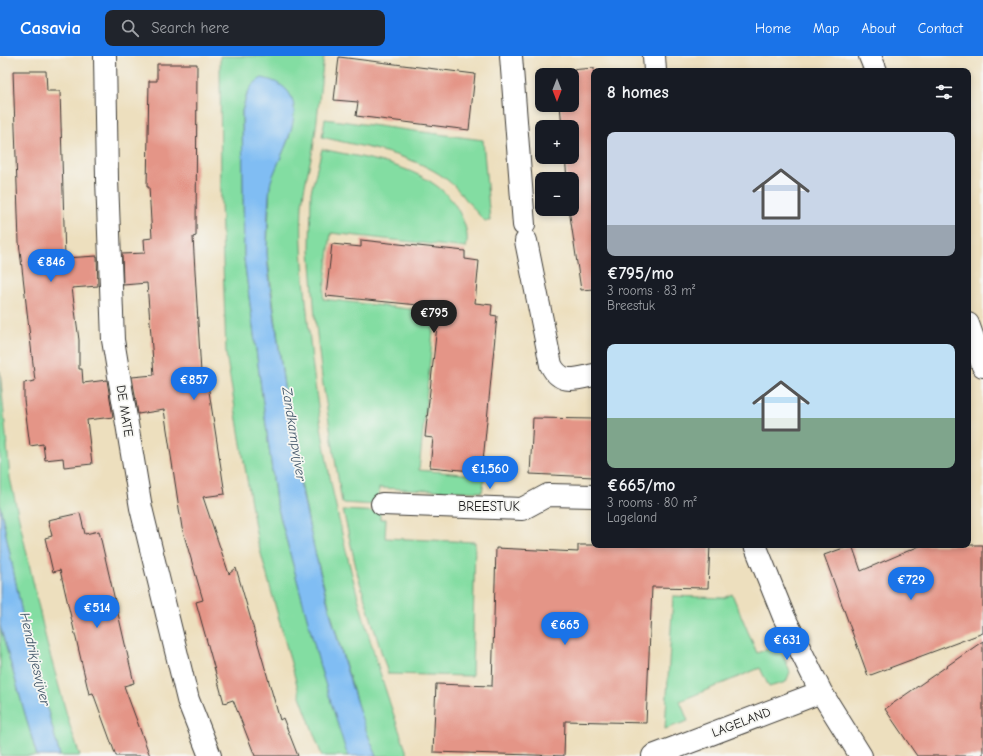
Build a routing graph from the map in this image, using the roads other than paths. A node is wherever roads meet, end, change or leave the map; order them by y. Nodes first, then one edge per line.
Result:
1 (105, 56) edge
2 (511, 56) edge
3 (654, 56) edge
4 (870, 56) edge
5 (655, 68) edge
6 (875, 68) edge
7 (971, 332) edge
8 (983, 366) edge
9 (591, 376) edge
10 (591, 496) edge
11 (382, 504) dead end
12 (756, 548) edge
13 (821, 692) junction
14 (659, 755) edge
15 (210, 756) edge
16 (861, 756) edge

1 - 15 street, DE MATE
2 - 9 street
3 - 5 street
4 - 6 street
7 - 8 street
10 - 11 street, BREESTUK
12 - 13 street
13 - 14 street, LAGELAND
13 - 16 street

